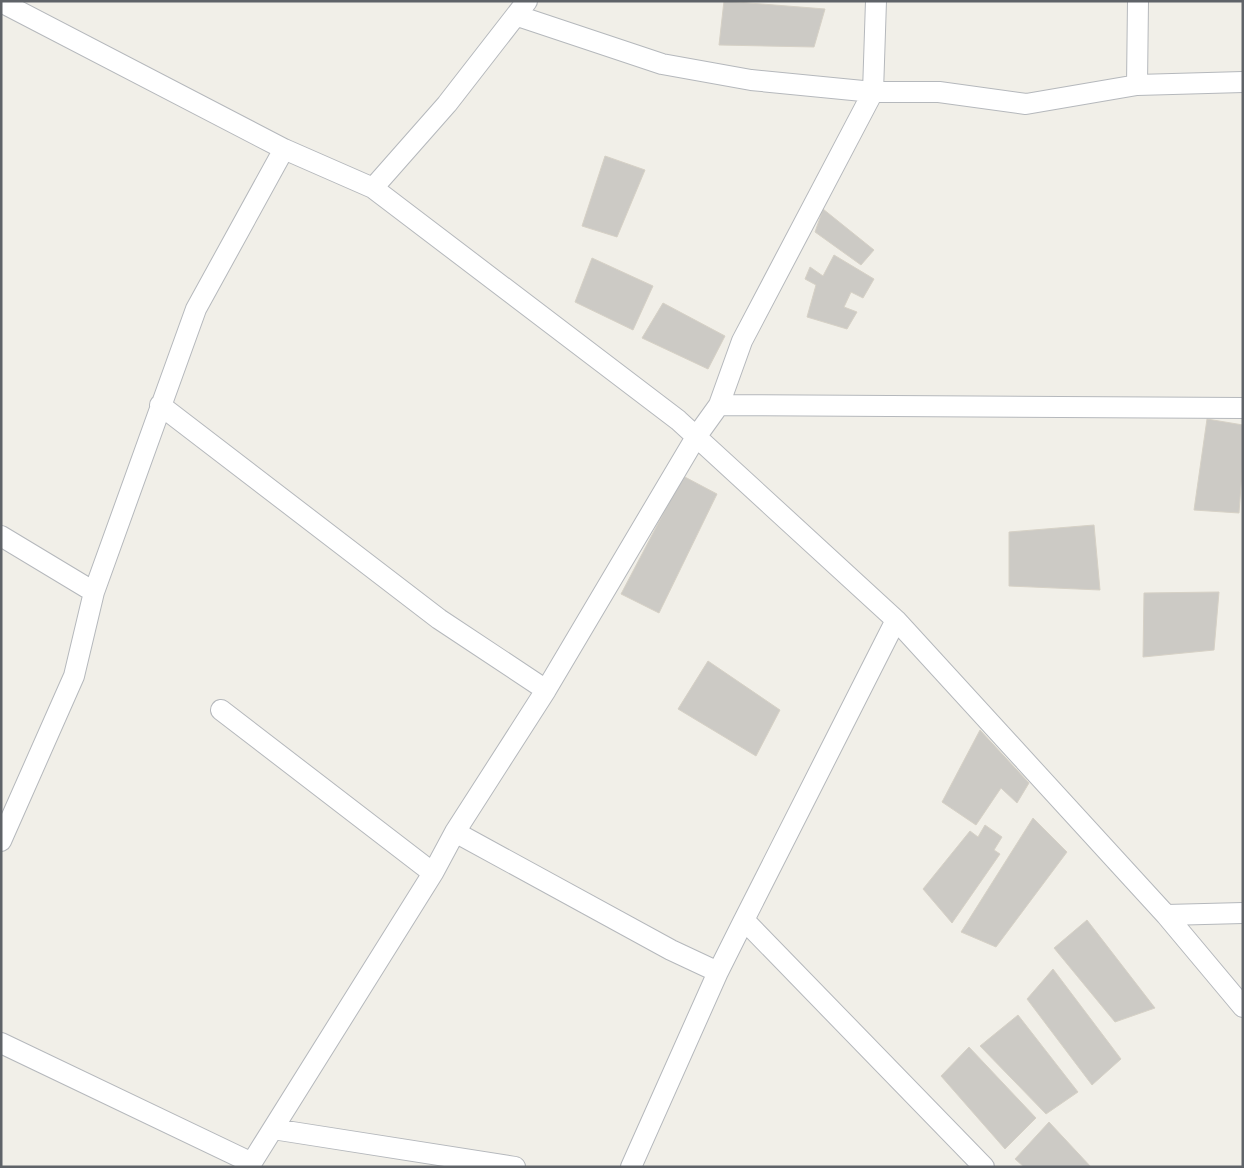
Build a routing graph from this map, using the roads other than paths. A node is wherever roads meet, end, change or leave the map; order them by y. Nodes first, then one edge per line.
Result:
1 (876, 1) edge
2 (1138, 1) edge
3 (1, 2) edge
4 (522, 8) edge
5 (1243, 82) edge
6 (1137, 85) junction
7 (873, 92) junction
8 (284, 149) junction
9 (373, 188) junction
10 (160, 405) junction
11 (719, 405) junction
12 (1243, 408) edge
13 (696, 437) junction
14 (1, 536) edge
15 (94, 592) junction
16 (896, 620) junction
17 (546, 690) junction
18 (221, 710) dead end
19 (455, 832) junction
20 (1, 841) edge
21 (433, 873) junction
22 (1243, 913) edge
23 (1166, 915) junction
24 (744, 920) junction
25 (718, 972) junction
26 (1243, 1007) edge
27 (1, 1043) edge
28 (273, 1129) junction
29 (250, 1165) edge
30 (515, 1167) edge
31 (630, 1167) edge
32 (984, 1167) edge

1 - 7 street
2 - 6 street
3 - 8 street
4 - 7 street
4 - 9 street
5 - 6 street
6 - 7 street
7 - 11 street
8 - 9 street
8 - 10 street
9 - 13 street
10 - 15 street
10 - 17 street
11 - 12 street
11 - 13 street
13 - 16 street
13 - 17 street
14 - 15 street
15 - 20 street
16 - 23 street
16 - 24 street
17 - 19 street
18 - 21 street
19 - 21 street
19 - 25 street
21 - 28 street
22 - 23 street
23 - 26 street
24 - 25 street
24 - 32 street
25 - 31 street
27 - 29 street
28 - 29 street
28 - 30 street

